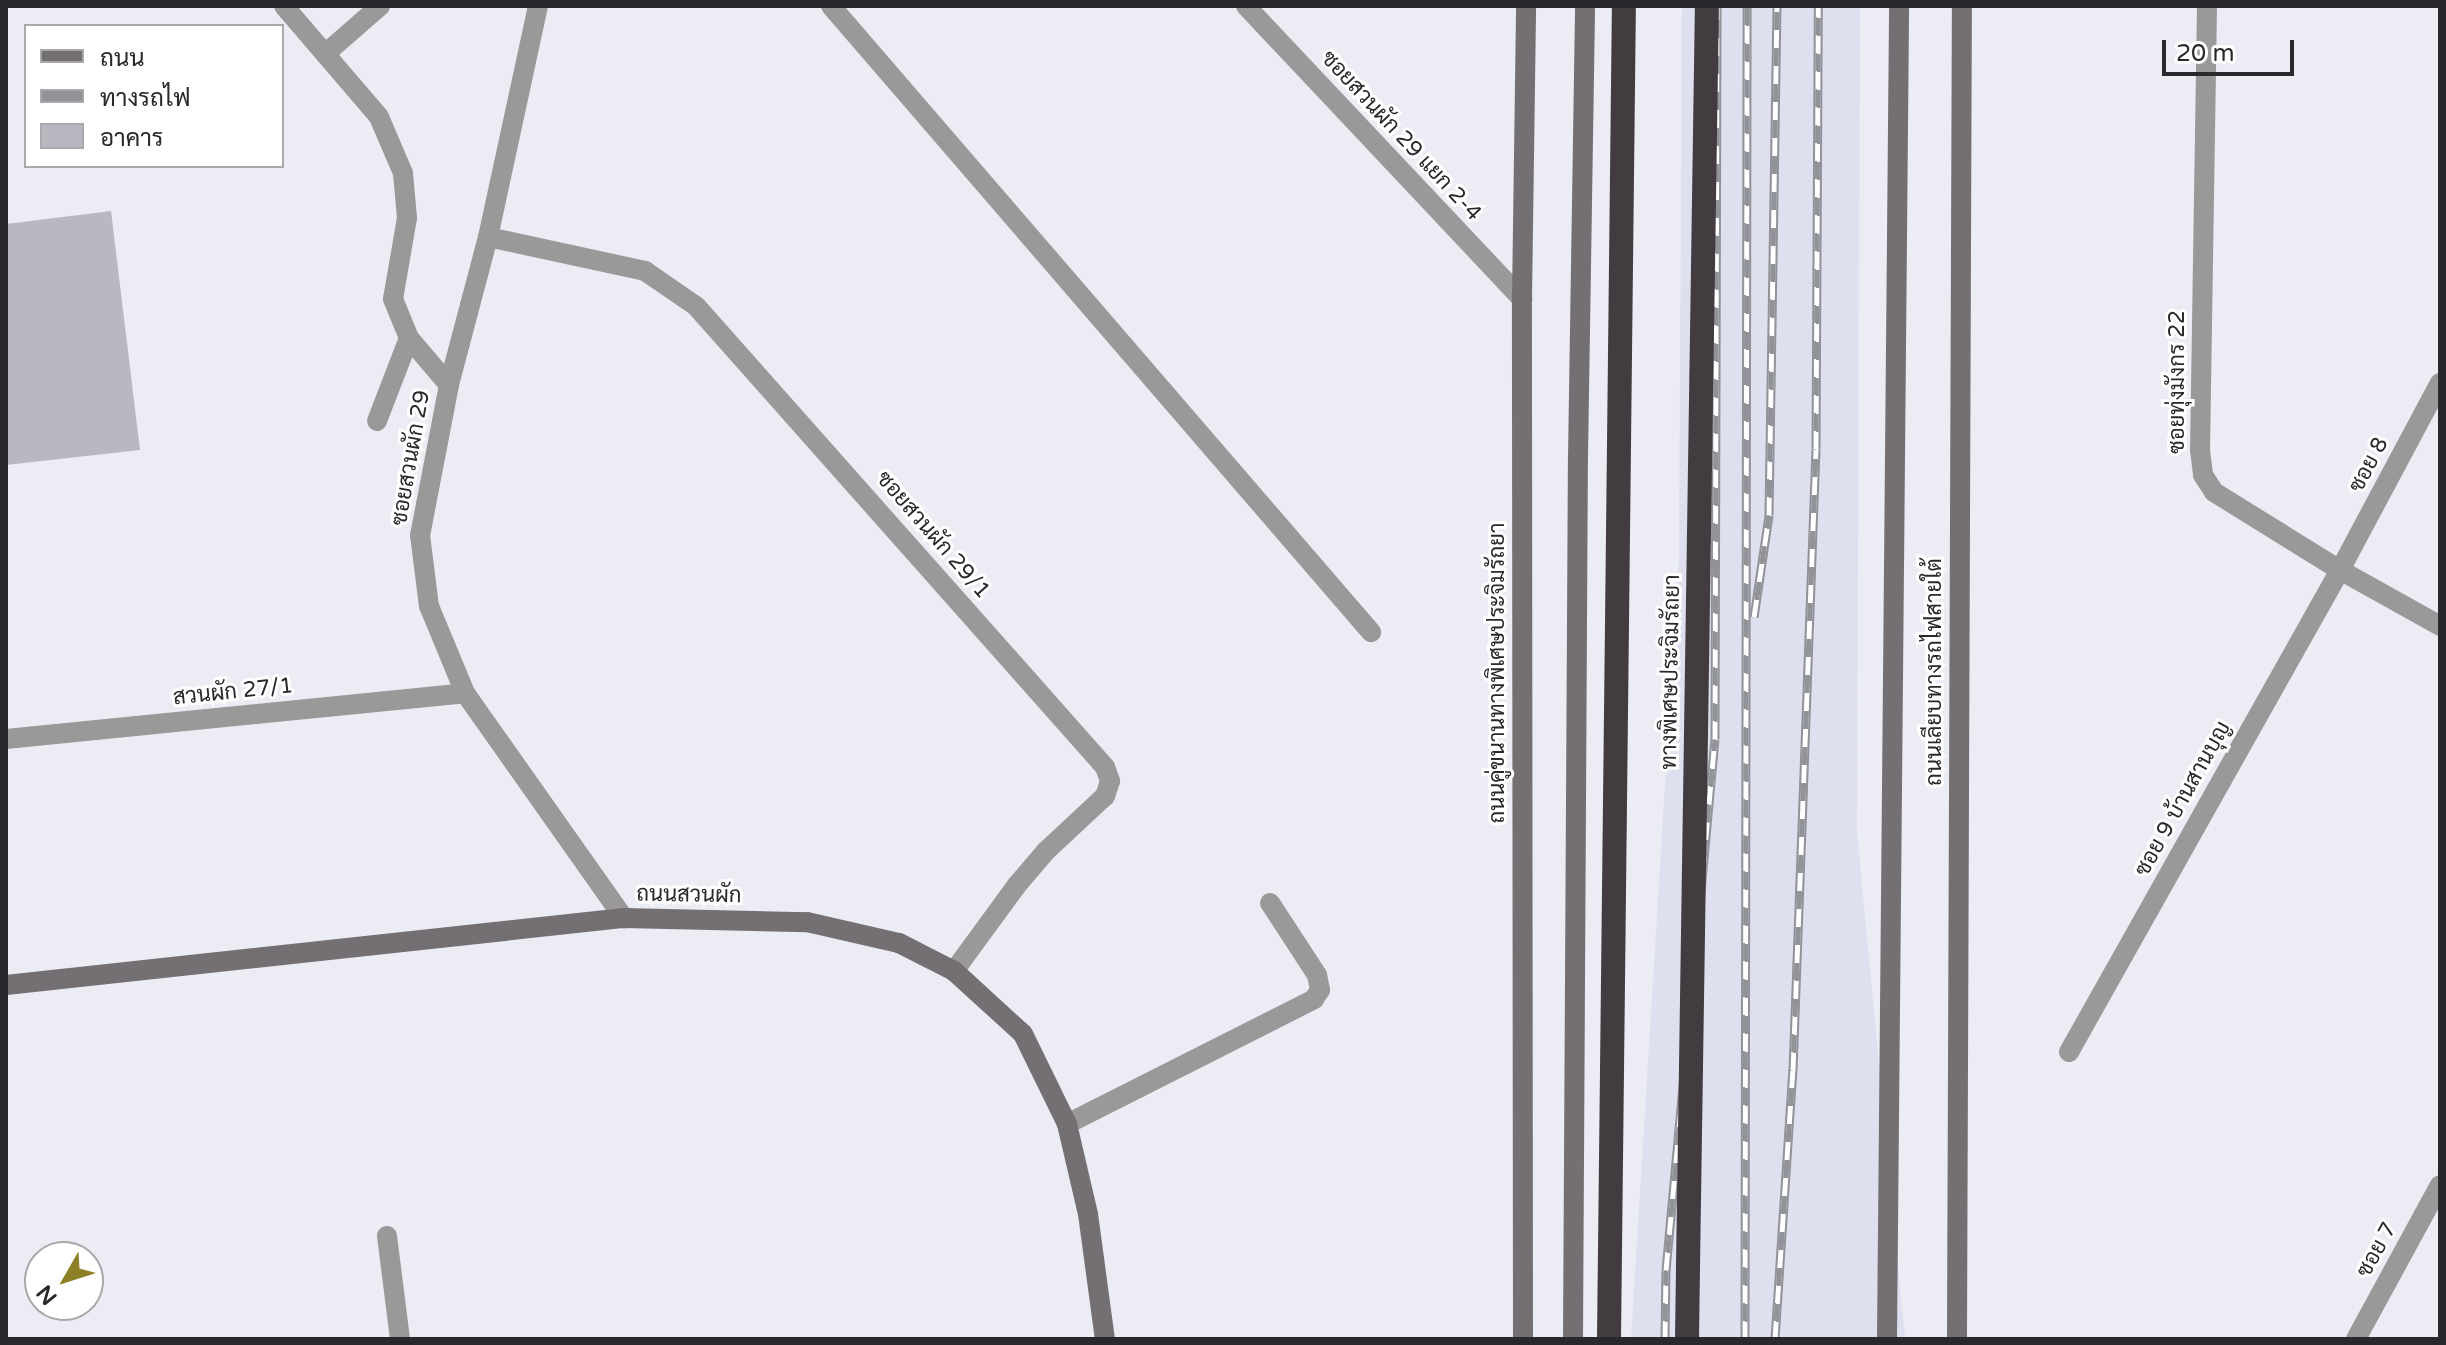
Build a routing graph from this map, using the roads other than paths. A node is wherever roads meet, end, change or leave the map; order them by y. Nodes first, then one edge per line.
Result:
1 (284, 6) edge
2 (380, 6) edge
3 (538, 6) edge
4 (831, 6) edge
5 (1246, 6) edge
6 (1526, 6) edge
7 (1585, 6) edge
8 (1624, 6) edge
9 (1707, 6) edge
10 (1899, 6) edge
11 (1962, 6) edge
12 (2207, 6) edge
13 (325, 54) junction
14 (488, 237) junction
15 (1522, 299) junction
16 (409, 338) junction
17 (2440, 383) edge
18 (449, 385) junction
19 (377, 421) dead end
20 (2340, 570) junction
21 (2440, 626) edge
22 (1371, 632) dead end
23 (465, 693) junction
24 (6, 739) edge
25 (1270, 903) dead end
26 (624, 918) junction
27 (954, 971) junction
28 (6, 985) edge
29 (2069, 1052) dead end
30 (1067, 1124) junction
31 (2440, 1185) edge
32 (387, 1236) dead end
33 (400, 1339) edge
34 (1105, 1339) edge
35 (1523, 1339) edge
36 (1573, 1339) edge
37 (1609, 1339) edge
38 (1687, 1339) edge
39 (1887, 1339) edge
40 (1957, 1339) edge
41 (2356, 1339) edge

1 - 13 street
2 - 13 street
3 - 14 street, ซอยสวนผัก 29
4 - 22 street
5 - 15 street, ซอยสวนผัก 29 แยก 2-4
6 - 15 main road, ถนนคู่ขนานทางพิเศษประจิมรัถยา
7 - 36 main road
8 - 37 highway
9 - 38 highway, ทางพิเศษประจิมรัถยา, bridge
10 - 39 main road
11 - 40 main road, ถนนเลียบทางรถไฟสายใต้
12 - 20 street, ซอยทุ่งมังกร 22
13 - 16 street
14 - 18 street, ซอยสวนผัก 29
14 - 27 street, ซอยสวนผัก 29/1
15 - 35 main road, ถนนคู่ขนานทางพิเศษประจิมรัถยา
16 - 18 street
16 - 19 street
17 - 20 street, ซอย 8
18 - 23 street, ซอยสวนผัก 29
20 - 21 street, ซอยทุ่งมังกร 22
20 - 29 street, ซอย 9 บ้านสานบุญ
23 - 24 street, สวนผัก 27/1
23 - 26 street, ซอยสวนผัก 29
25 - 30 street
26 - 27 main road, ถนนสวนผัก
26 - 28 main road, ถนนสวนผัก
27 - 30 main road, ถนนสวนผัก
30 - 34 main road, ถนนสวนผัก
31 - 41 street, ซอย 7
32 - 33 street

